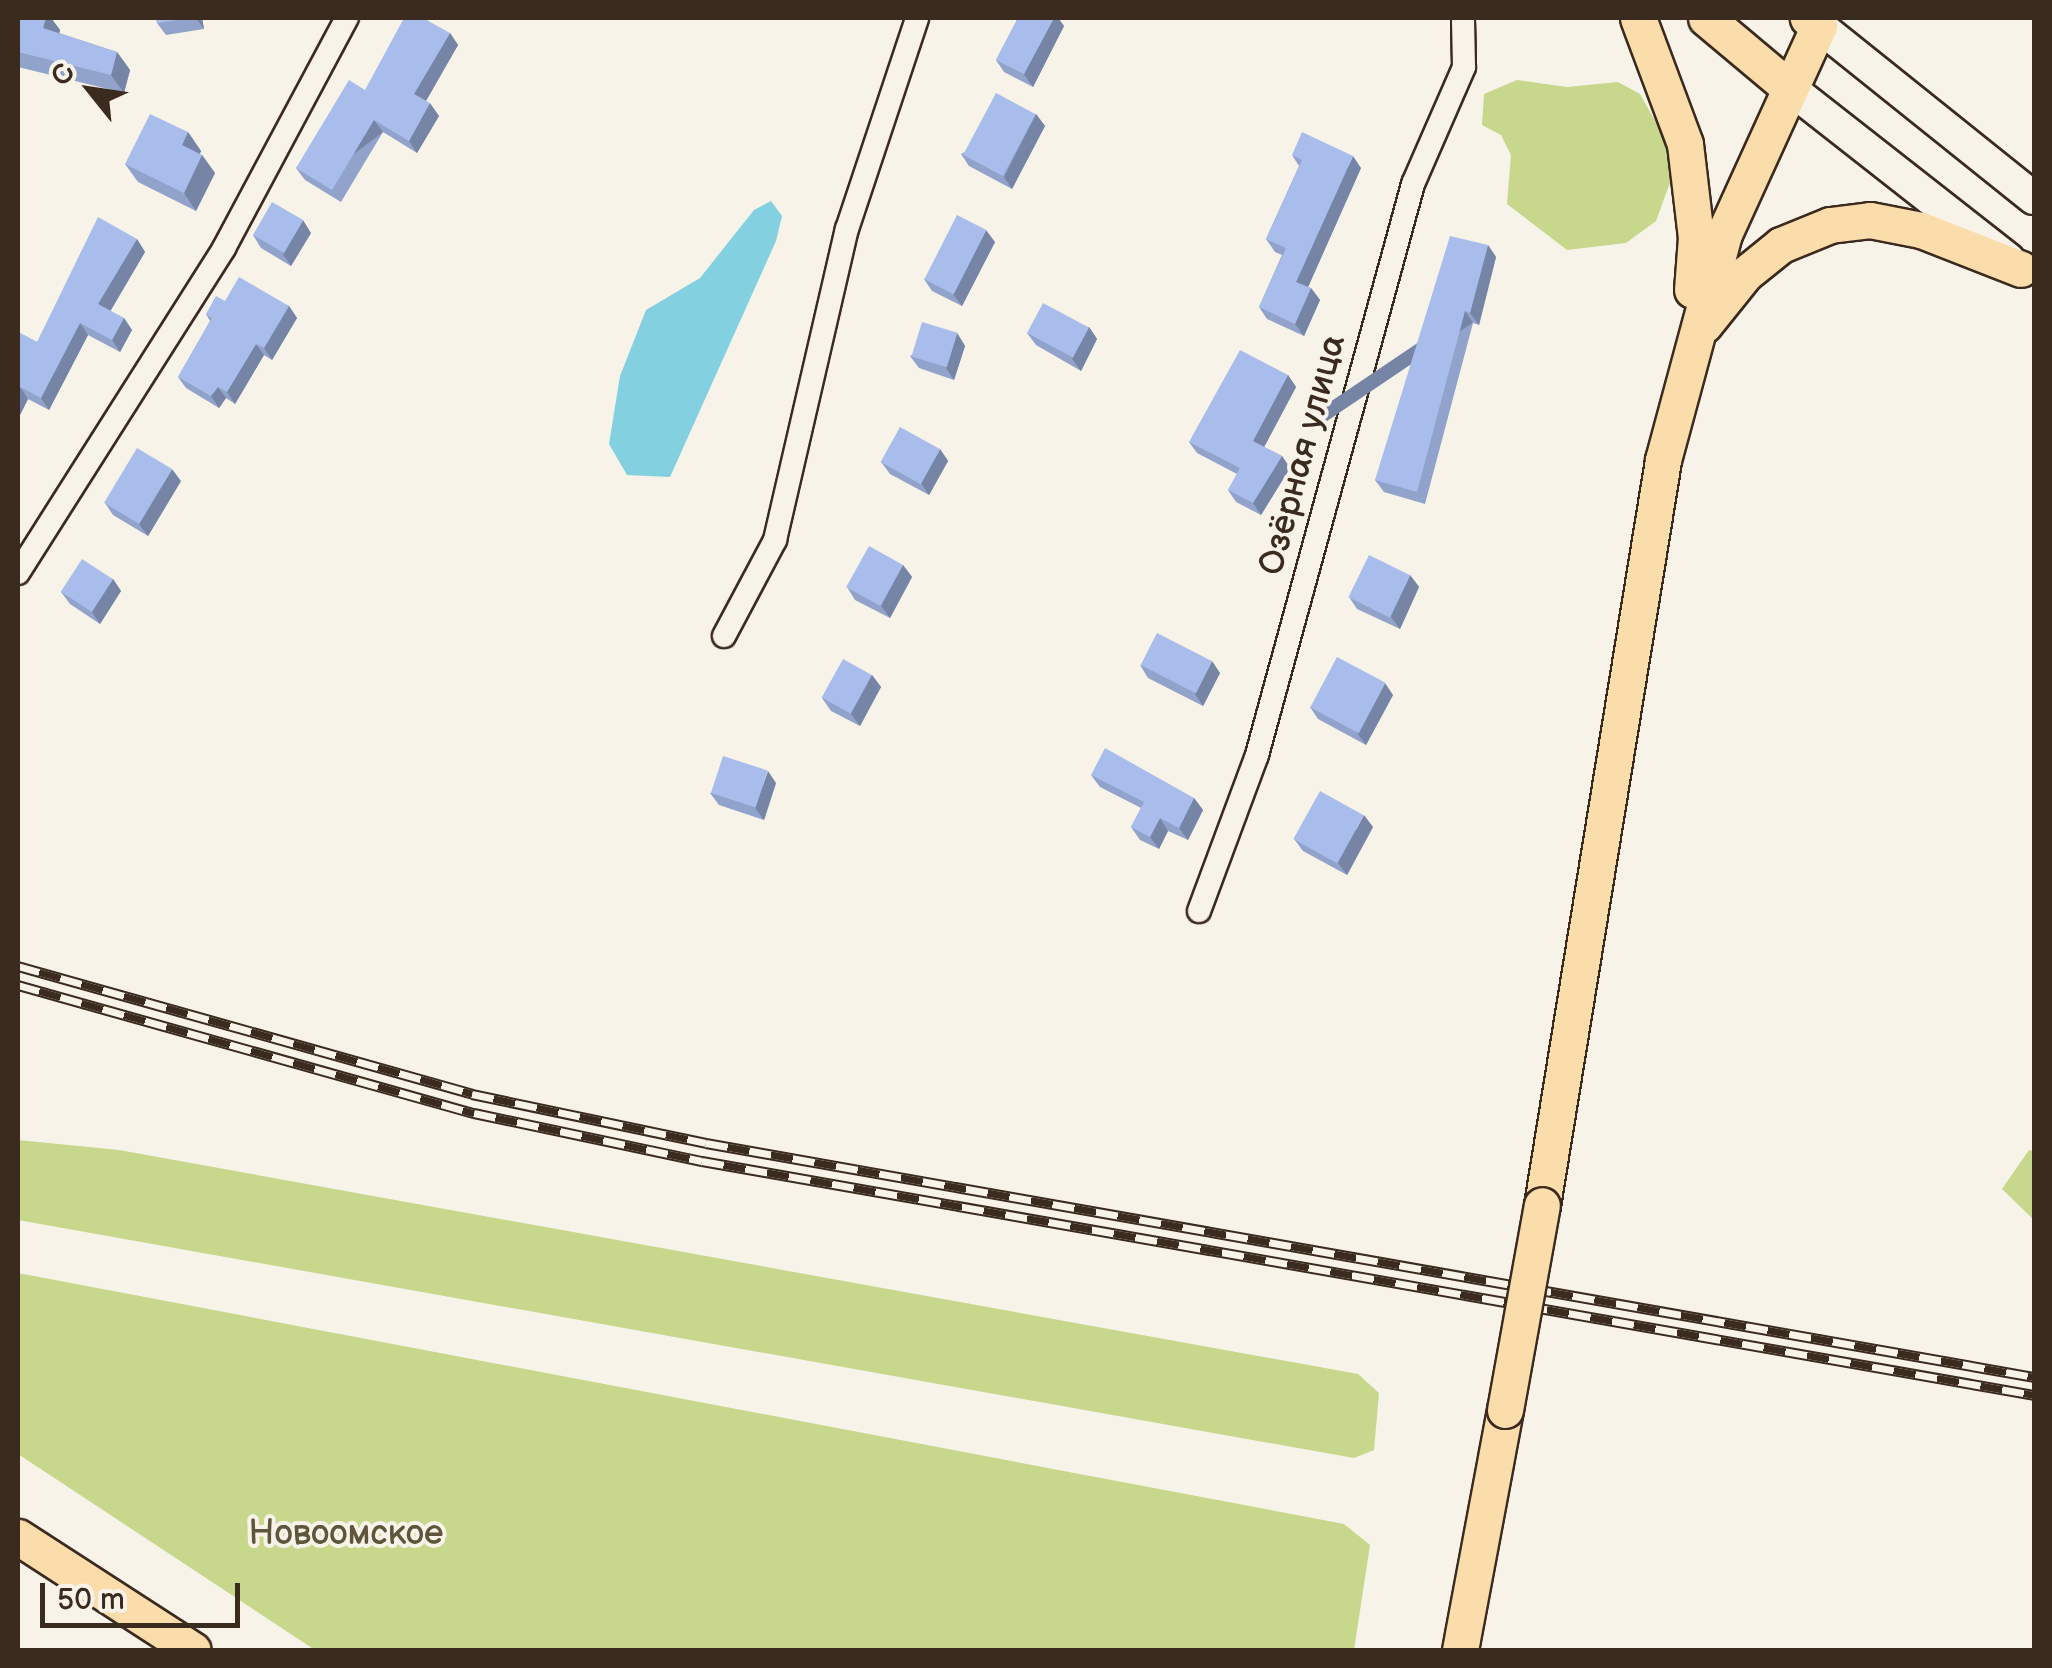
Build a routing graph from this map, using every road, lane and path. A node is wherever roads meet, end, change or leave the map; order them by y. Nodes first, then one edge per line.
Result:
1 (916, 18) edge
2 (1463, 18) edge
3 (1638, 18) edge
4 (1706, 18) edge
5 (342, 20) edge
6 (1814, 22) edge
7 (1787, 86) junction
8 (2034, 198) edge
9 (2028, 273) edge
10 (1689, 346) junction
11 (18, 573) edge
12 (724, 636) dead end
13 (1200, 911) dead end
14 (18, 1537) edge
15 (193, 1650) edge
16 (1460, 1650) edge

1 - 12 street
2 - 13 street, Озёрная улица
3 - 10 main road
4 - 7 main road
5 - 11 street
6 - 7 main road
6 - 8 main road
7 - 9 main road
7 - 10 main road
9 - 10 main road
10 - 16 main road, bridge
14 - 15 main road

